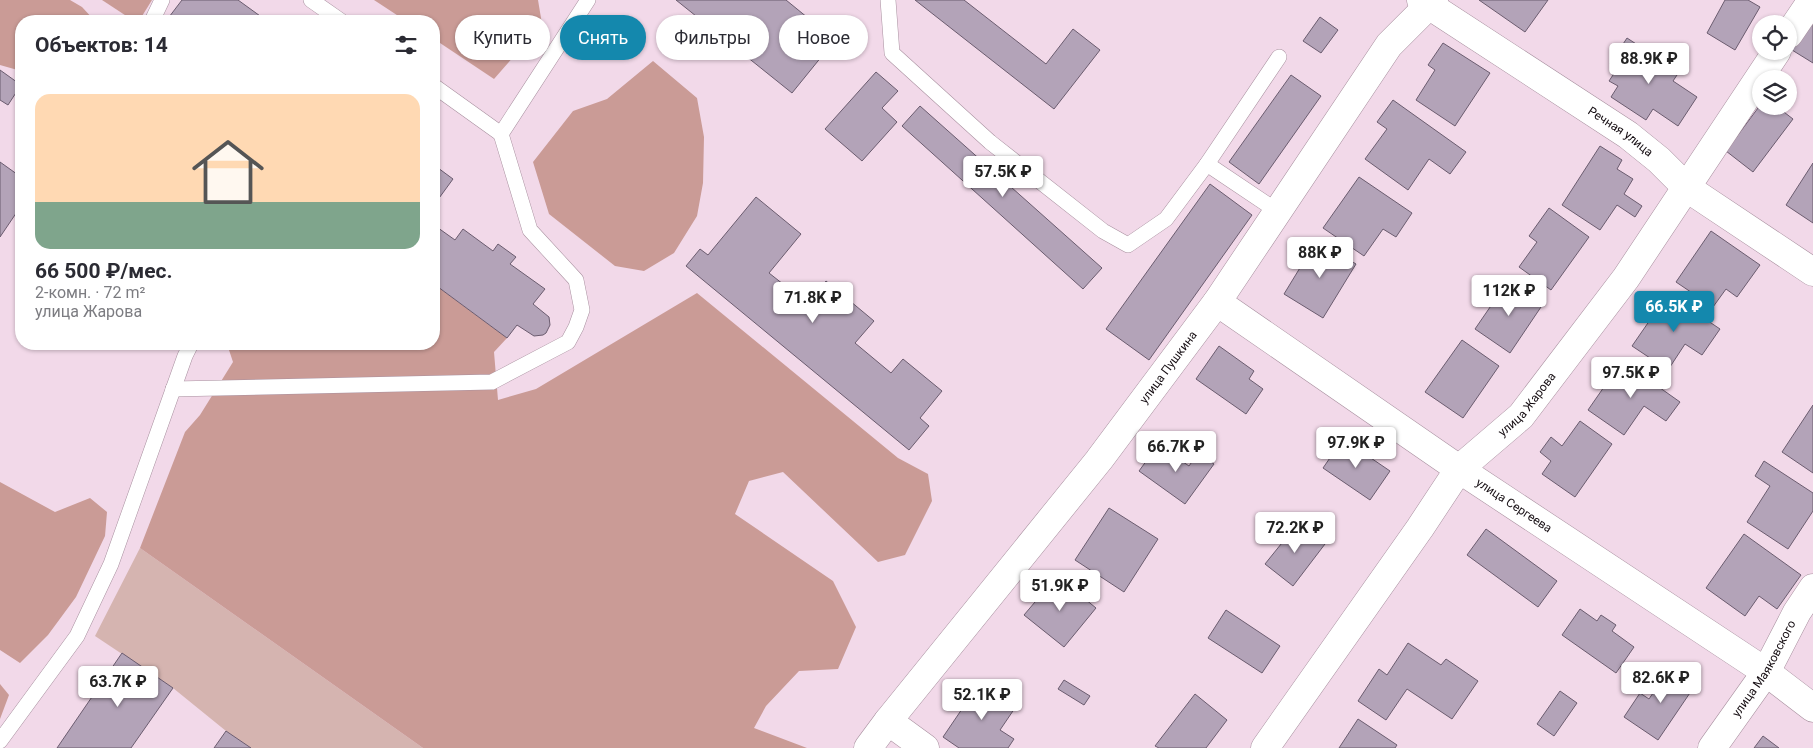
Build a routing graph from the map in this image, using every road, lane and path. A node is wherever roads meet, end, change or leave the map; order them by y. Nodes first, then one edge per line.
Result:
1 (162, 0) edge
2 (311, 0) edge
3 (588, 0) edge
4 (888, 0) edge
5 (1812, 0) edge
6 (1428, 2) edge
7 (155, 15) edge
8 (332, 15) edge
9 (1797, 22) edge
10 (1279, 57) dead end
11 (1771, 60) edge
12 (440, 90) edge
13 (501, 134) junction
14 (1208, 164) junction
15 (1687, 188) junction
16 (1278, 211) junction
17 (1813, 272) edge
18 (1216, 302) junction
19 (188, 350) edge
20 (173, 389) junction
21 (1459, 469) junction
22 (1813, 588) edge
23 (1766, 672) junction
24 (1813, 708) edge
25 (888, 721) junction
26 (0, 741) edge
27 (868, 748) edge
28 (926, 748) edge
29 (1265, 748) edge
30 (1712, 748) edge

1 - 7 lane
2 - 8 lane
3 - 13 lane
4 - 14 lane
5 - 9 street
6 - 15 street, Речная улица
6 - 16 street, улица Пушкина
10 - 14 lane
11 - 15 street, улица Жарова
12 - 13 lane
13 - 20 lane
14 - 16 lane
15 - 17 street, Речная улица
15 - 21 street, улица Жарова
16 - 18 street, улица Пушкина
18 - 21 street, улица Сергеева
18 - 25 street, улица Пушкина
19 - 20 lane
20 - 26 lane
21 - 23 street, улица Сергеева
21 - 29 street, улица Жарова
22 - 23 street, улица Маяковского
23 - 24 street, улица Сергеева
23 - 30 street, улица Маяковского
25 - 27 street, улица Пушкина
25 - 28 street

